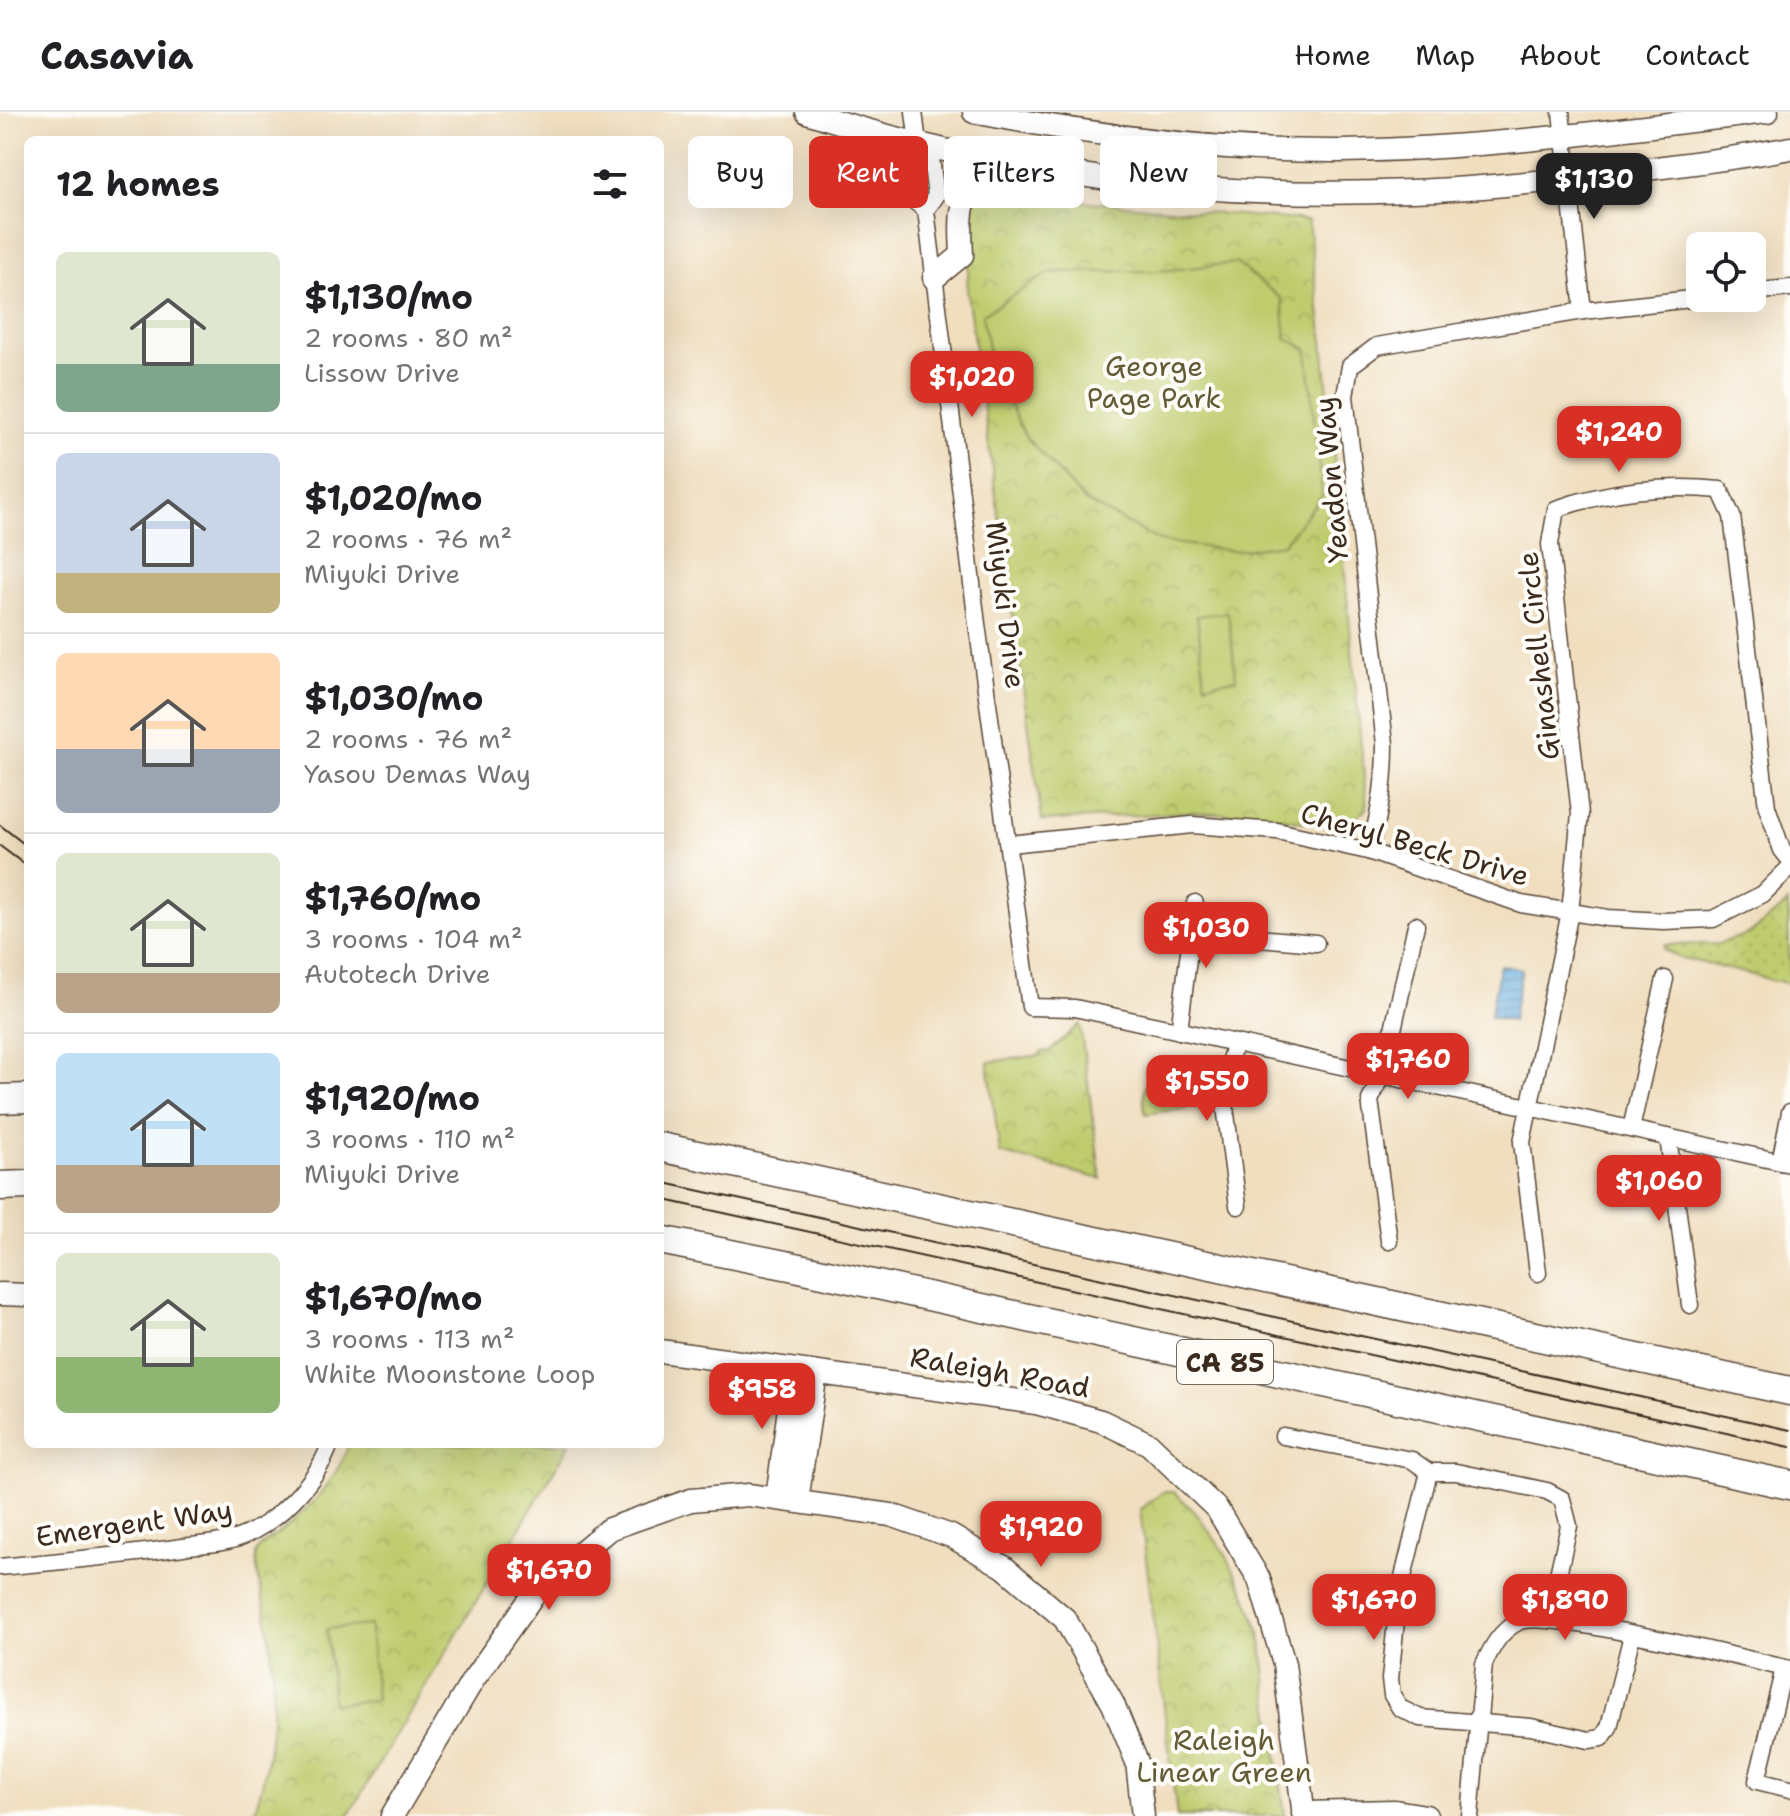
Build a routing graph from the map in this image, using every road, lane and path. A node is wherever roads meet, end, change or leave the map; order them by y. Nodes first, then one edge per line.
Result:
1 (807, 112) edge
2 (914, 112) edge
3 (974, 112) edge
4 (1561, 112) edge
5 (1767, 112) edge
6 (1564, 135) junction
7 (893, 136) edge
8 (917, 136) edge
9 (1790, 148) edge
10 (928, 155) edge
11 (1084, 174) edge
12 (1569, 178) junction
13 (928, 207) edge
14 (923, 208) edge
15 (961, 208) edge
16 (926, 210) joint
17 (934, 278) junction
18 (1790, 288) edge
19 (1766, 291) edge
20 (1686, 300) edge
21 (1583, 311) junction
22 (1009, 844) junction
23 (1368, 851) junction
24 (1790, 860) edge
25 (1790, 867) edge
26 (1195, 903) dead end
27 (1570, 912) junction
28 (1416, 925) dead end
29 (1190, 932) junction
30 (1316, 943) dead end
31 (1665, 979) dead end
32 (1179, 1031) junction
33 (1234, 1043) junction
34 (1383, 1075) junction
35 (24, 1098) edge
36 (0, 1099) edge
37 (1528, 1107) junction
38 (1790, 1112) edge
39 (1631, 1129) junction
40 (1668, 1137) junction
41 (664, 1148) edge
42 (1785, 1163) edge
43 (24, 1185) edge
44 (0, 1186) edge
45 (1238, 1206) dead end
46 (664, 1241) edge
47 (1389, 1241) dead end
48 (1538, 1273) dead end
49 (0, 1294) edge
50 (24, 1295) edge
51 (1690, 1305) dead end
52 (664, 1352) edge
53 (805, 1372) junction
54 (1790, 1391) edge
55 (1283, 1436) dead end
56 (329, 1448) edge
57 (1429, 1472) junction
58 (1790, 1485) edge
59 (787, 1500) junction
60 (0, 1567) edge
61 (1548, 1619) junction
62 (1632, 1635) junction
63 (1787, 1668) edge
64 (1477, 1724) junction
65 (1790, 1789) edge
66 (1303, 1814) edge
67 (392, 1816) edge
68 (1143, 1816) edge
69 (1426, 1816) edge
70 (1470, 1816) edge

1 - 7 street
2 - 8 street, Miyuki Drive
3 - 6 street
4 - 6 street
5 - 6 street
6 - 12 street
9 - 12 street
10 - 13 street, Miyuki Drive
11 - 12 street
12 - 21 street
14 - 16 street, Miyuki Drive
15 - 17 street
16 - 17 street, Miyuki Drive
17 - 22 street, Miyuki Drive
18 - 19 street
20 - 21 street, Yeadon Way
21 - 23 street, Yeadon Way
22 - 23 street, Cheryl Beck Drive
22 - 32 street, Miyuki Drive
23 - 27 street, Cheryl Beck Drive
24 - 27 street, Ginashell Circle
25 - 27 street, Cheryl Beck Drive
26 - 29 street
27 - 37 street
28 - 34 street
29 - 30 street
29 - 32 street
31 - 39 street
32 - 33 street
33 - 34 street
33 - 45 street
34 - 37 street
34 - 47 street
35 - 36 highway
37 - 39 street
37 - 48 street
38 - 42 street
39 - 40 street
40 - 42 street
40 - 51 street
41 - 54 highway
43 - 44 highway
46 - 58 highway, CA 85
49 - 50 street
52 - 53 street, Raleigh Road
53 - 59 street
53 - 66 street, Raleigh Road
55 - 57 street
56 - 60 street, Emergent Way
57 - 61 street
57 - 64 street
59 - 67 street
59 - 68 street
61 - 62 street
61 - 64 street
62 - 63 street
62 - 64 street
63 - 65 street
64 - 70 street
66 - 69 street

